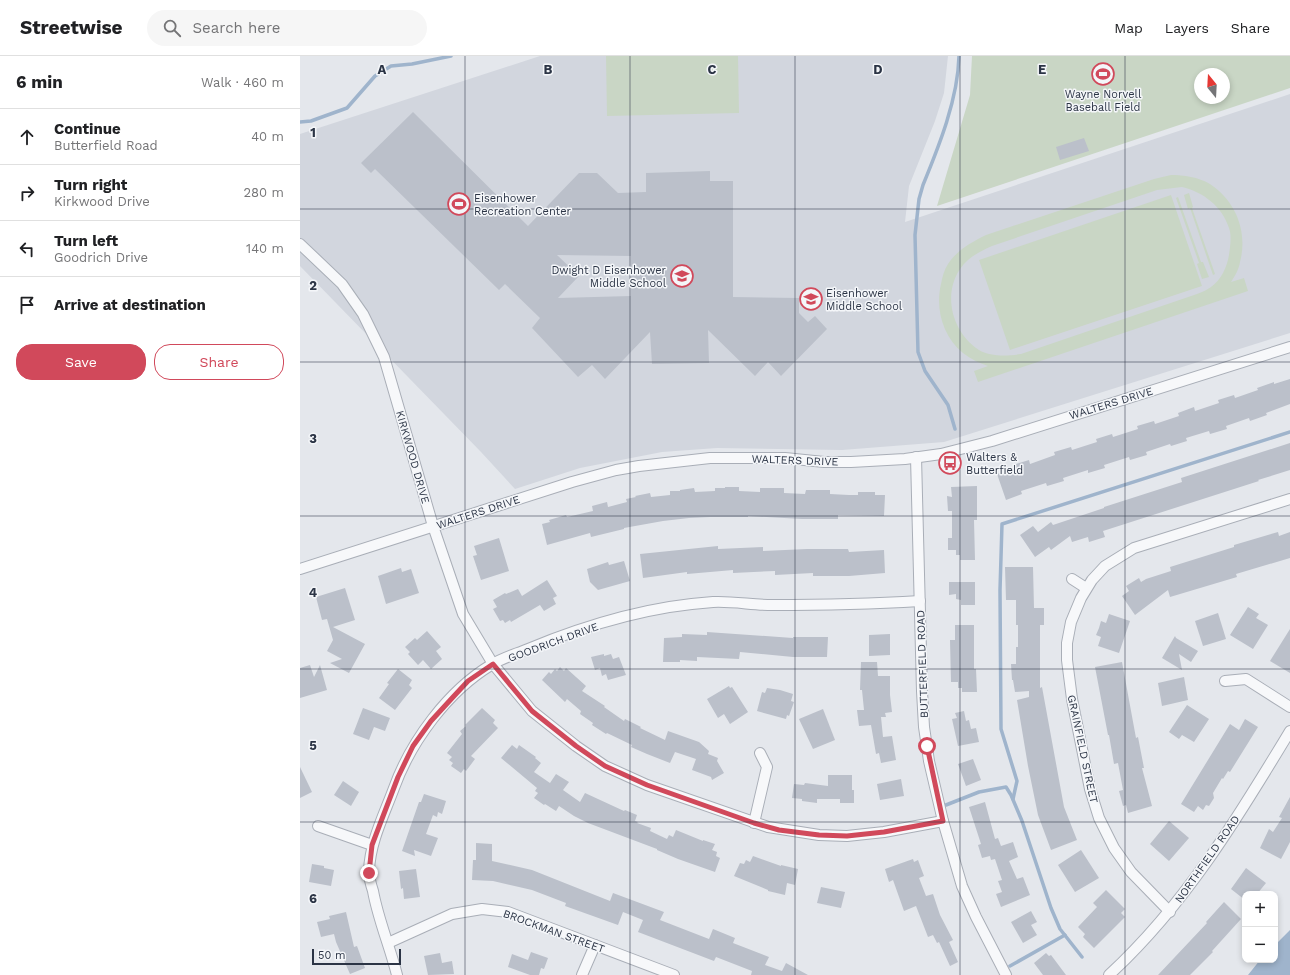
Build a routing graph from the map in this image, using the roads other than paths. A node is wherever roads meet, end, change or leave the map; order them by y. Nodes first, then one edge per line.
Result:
1 (300, 244) edge
2 (1290, 347) edge
3 (916, 457) junction
4 (1290, 499) edge
5 (433, 526) junction
6 (300, 569) edge
7 (1072, 579) dead end
8 (1086, 588) junction
9 (920, 601) junction
10 (493, 664) junction
11 (1225, 681) dead end
12 (1290, 707) edge
13 (1290, 731) edge
14 (760, 753) dead end
15 (943, 821) junction
16 (754, 823) junction
17 (318, 826) dead end
18 (372, 845) junction
19 (1170, 912) junction
20 (388, 943) junction
21 (595, 945) junction
22 (397, 975) edge
23 (582, 975) edge
24 (674, 975) edge
25 (1006, 975) edge
26 (1109, 975) edge

1 - 5 street, KIRKWOOD DRIVE
2 - 3 street, WALTERS DRIVE
3 - 5 street, WALTERS DRIVE
3 - 9 street, BUTTERFIELD ROAD
4 - 8 street, GRAINFIELD STREET
5 - 6 street, WALTERS DRIVE
5 - 10 street, KIRKWOOD DRIVE
7 - 8 street
8 - 19 street, GRAINFIELD STREET
9 - 10 street, GOODRICH DRIVE
9 - 15 street, BUTTERFIELD ROAD
10 - 16 street, KIRKWOOD DRIVE
10 - 18 street, GOODRICH DRIVE
11 - 12 street
13 - 19 street, NORTHFIELD ROAD
14 - 16 street
15 - 16 street, KIRKWOOD DRIVE
15 - 25 street, BUTTERFIELD ROAD
17 - 18 street
18 - 20 street, GOODRICH DRIVE
19 - 26 street, NORTHFIELD ROAD
20 - 21 street, BROCKMAN STREET
20 - 22 street, GOODRICH DRIVE
21 - 23 street
21 - 24 street, BROCKMAN STREET

